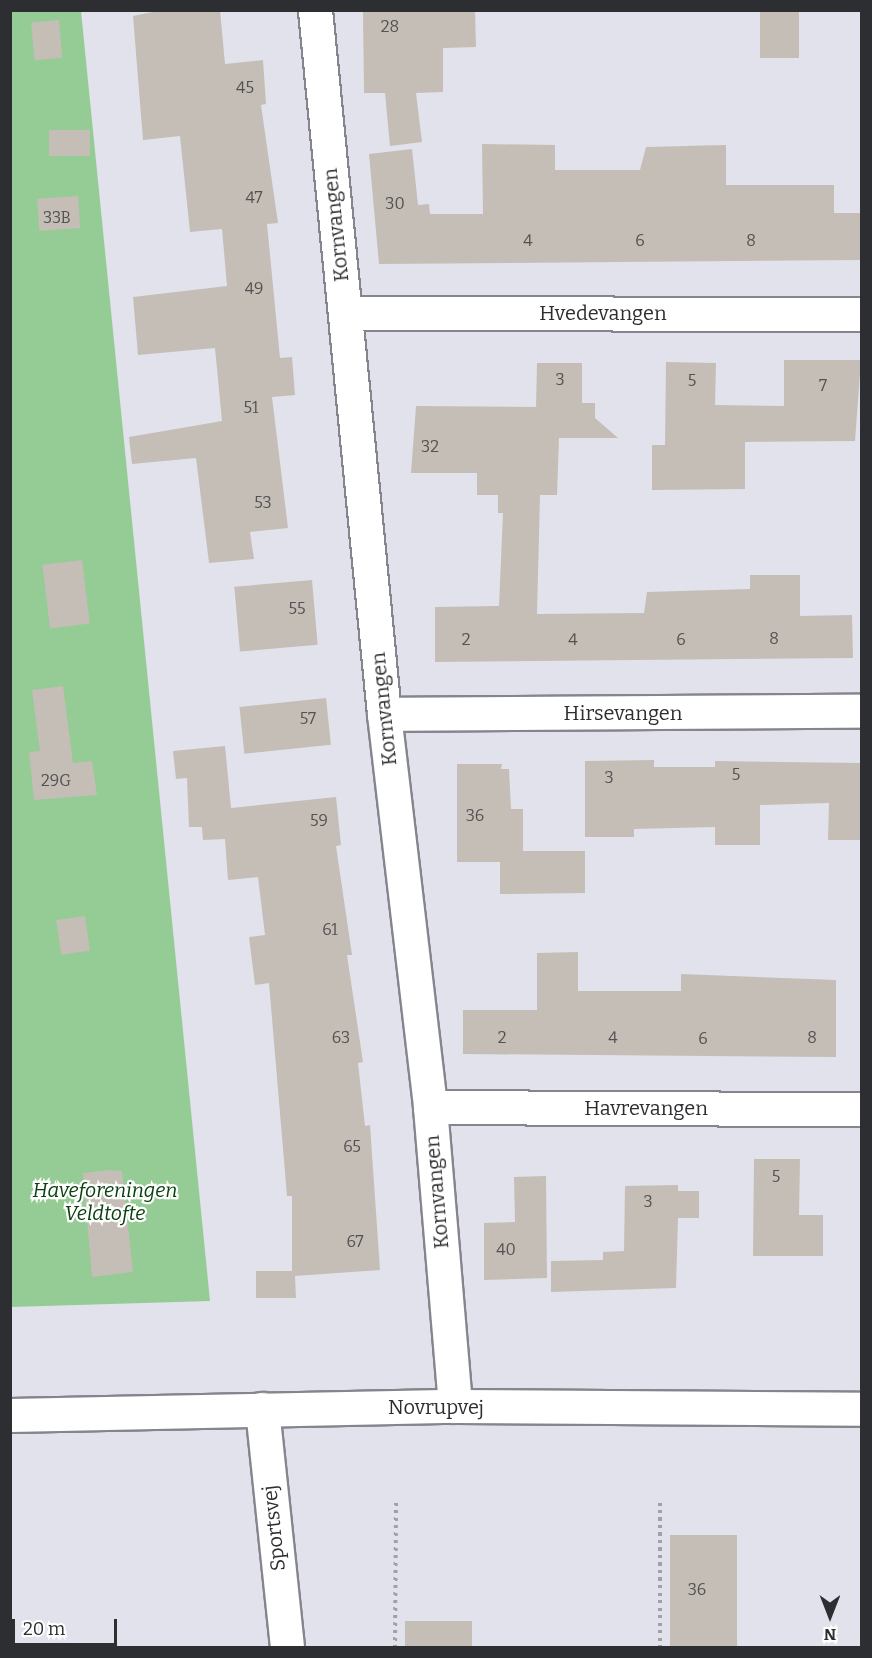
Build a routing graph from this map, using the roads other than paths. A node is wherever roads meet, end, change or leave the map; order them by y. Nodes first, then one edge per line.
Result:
1 (315, 10) edge
2 (345, 313) junction
3 (861, 314) edge
4 (861, 711) edge
5 (384, 714) junction
6 (429, 1107) junction
7 (861, 1109) edge
8 (455, 1406) junction
9 (262, 1409) junction
10 (861, 1409) edge
11 (10, 1415) edge
12 (287, 1647) edge

1 - 2 street, Kornvangen
2 - 3 street, Hvedevangen
2 - 5 street, Kornvangen
4 - 5 street, Hirsevangen
5 - 6 street, Kornvangen
6 - 7 street, Havrevangen
6 - 8 street, Kornvangen
8 - 9 street, Novrupvej
8 - 10 street, Novrupvej
9 - 11 street, Novrupvej
9 - 12 street, Sportsvej

